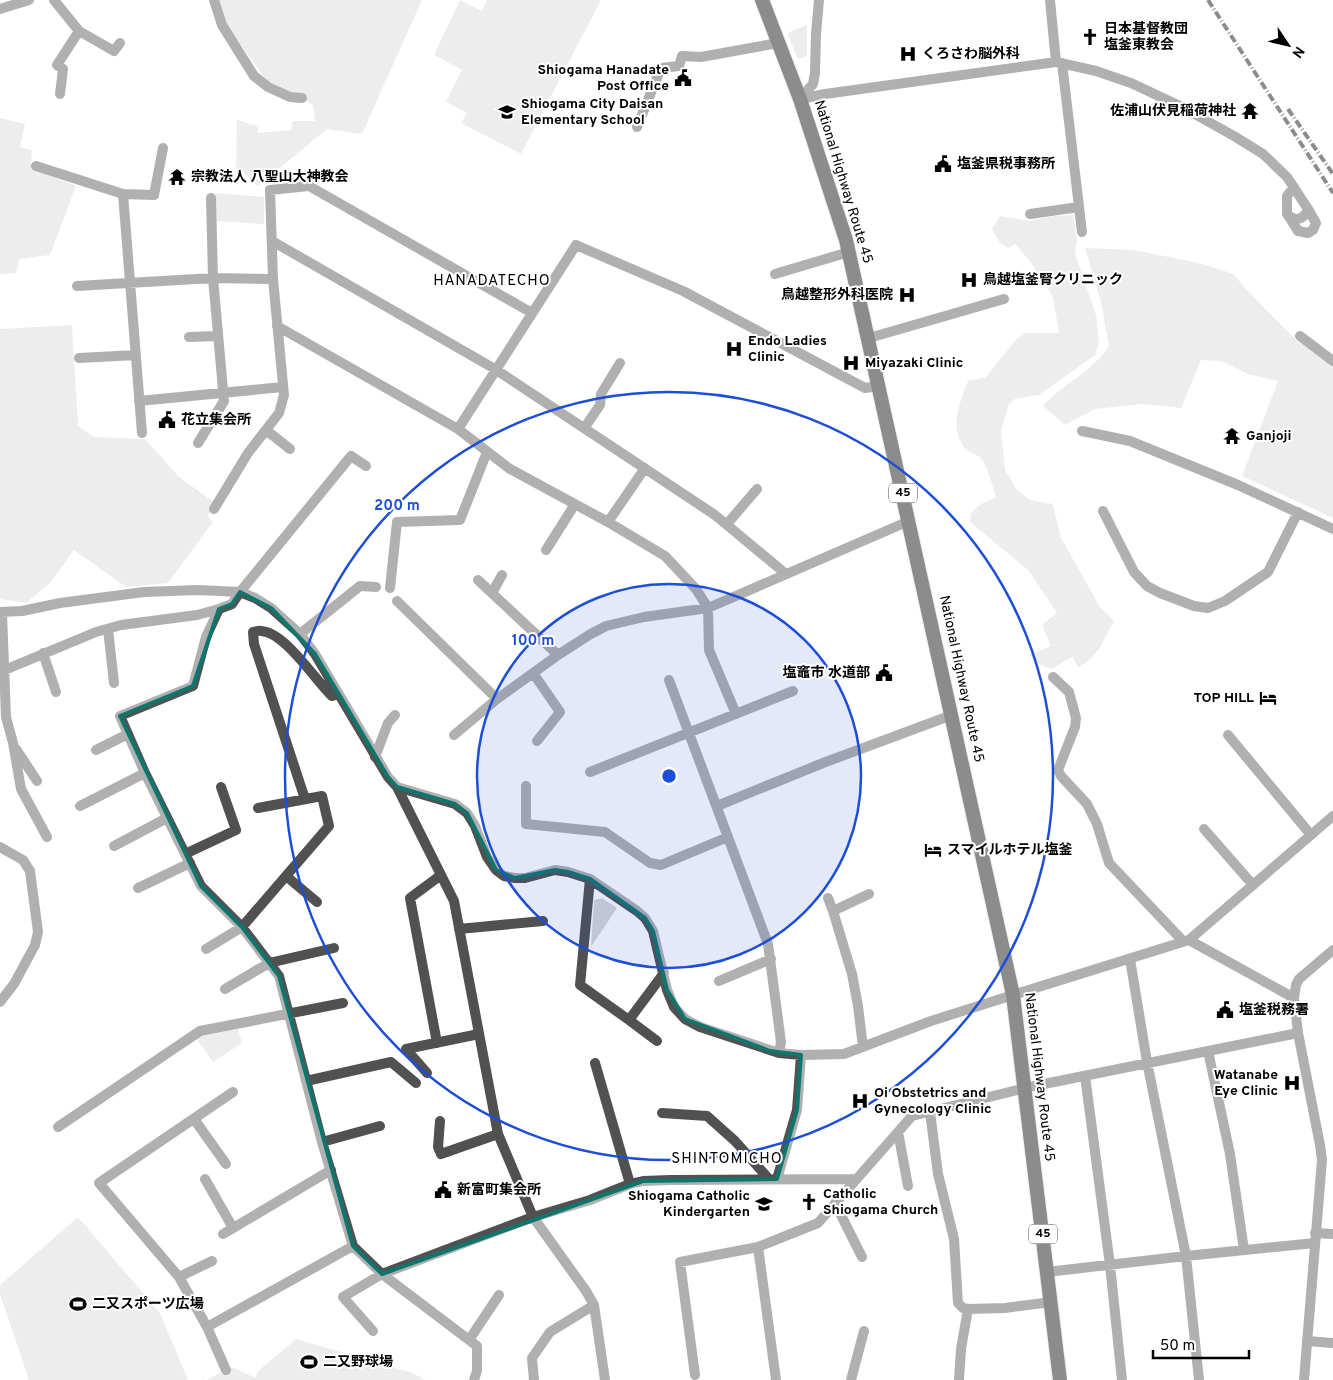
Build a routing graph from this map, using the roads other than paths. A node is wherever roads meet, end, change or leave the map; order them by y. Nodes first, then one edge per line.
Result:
1 (29, 0) edge
2 (54, 0) edge
3 (214, 0) edge
4 (762, 0) edge
5 (820, 0) edge
6 (1050, 0) edge
7 (0, 9) edge
8 (79, 31) junction
9 (120, 43) dead end
10 (778, 43) junction
11 (1059, 63) junction
12 (60, 94) dead end
13 (302, 98) dead end
14 (800, 99) junction
15 (637, 127) dead end
16 (163, 148) dead end
17 (36, 166) dead end
18 (1294, 187) junction
19 (123, 194) junction
20 (211, 198) dead end
21 (1079, 207) junction
22 (1308, 209) junction
23 (1030, 214) dead end
24 (1287, 214) junction
25 (1082, 232) dead end
26 (272, 241) junction
27 (849, 252) junction
28 (775, 274) dead end
29 (213, 278) junction
30 (273, 279) junction
31 (131, 284) junction
32 (77, 286) dead end
33 (1004, 300) dead end
34 (532, 313) junction
35 (277, 326) junction
36 (218, 336) junction
37 (1300, 336) dead end
38 (189, 337) dead end
39 (869, 338) junction
40 (136, 355) junction
41 (79, 358) dead end
42 (1333, 361) edge
43 (620, 363) dead end
44 (495, 369) junction
45 (879, 386) junction
46 (283, 387) junction
47 (224, 392) junction
48 (139, 402) junction
49 (585, 427) junction
50 (458, 429) junction
51 (266, 430) junction
52 (1082, 431) dead end
53 (142, 433) dead end
54 (198, 442) dead end
55 (290, 448) dead end
56 (487, 452) junction
57 (366, 466) dead end
58 (645, 468) junction
59 (757, 489) dead end
60 (574, 504) junction
61 (214, 509) dead end
62 (1103, 511) dead end
63 (1298, 512) junction
64 (909, 521) junction
65 (608, 522) junction
66 (727, 524) junction
67 (1333, 529) edge
68 (546, 550) dead end
69 (786, 574) junction
70 (502, 575) dead end
71 (478, 580) dead end
72 (376, 587) dead end
73 (390, 588) dead end
74 (240, 592) junction
75 (492, 593) junction
76 (396, 601) dead end
77 (708, 608) junction
78 (219, 610) junction
79 (1, 612) edge
80 (108, 628) junction
81 (300, 634) junction
82 (1, 642) edge
83 (43, 654) junction
84 (558, 655) junction
85 (2, 671) edge
86 (533, 673) junction
87 (1053, 677) dead end
88 (669, 680) dead end
89 (114, 683) dead end
90 (793, 691) dead end
91 (56, 692) dead end
92 (339, 694) junction
93 (497, 699) junction
94 (736, 714) junction
95 (952, 714) junction
96 (396, 715) dead end
97 (688, 733) junction
98 (128, 734) junction
99 (454, 735) dead end
100 (1228, 735) dead end
101 (537, 741) dead end
102 (13, 743) junction
103 (96, 750) dead end
104 (375, 757) junction
105 (590, 772) dead end
106 (145, 773) junction
107 (37, 781) dead end
108 (526, 786) dead end
109 (221, 787) dead end
110 (397, 787) junction
111 (305, 799) junction
112 (80, 806) dead end
113 (717, 806) junction
114 (258, 808) dead end
115 (1333, 816) edge
116 (168, 818) junction
117 (1204, 829) dead end
118 (1311, 835) junction
119 (47, 837) dead end
120 (728, 837) junction
121 (0, 846) edge
122 (114, 846) dead end
123 (188, 858) junction
124 (441, 875) junction
125 (286, 876) junction
126 (590, 879) junction
127 (1253, 885) junction
128 (138, 888) dead end
129 (869, 894) dead end
130 (828, 898) dead end
131 (317, 902) dead end
132 (833, 910) junction
133 (543, 921) dead end
134 (242, 927) junction
135 (460, 928) junction
136 (1186, 941) junction
137 (334, 948) dead end
138 (206, 949) dead end
139 (1333, 950) edge
140 (771, 959) junction
141 (1130, 959) junction
142 (268, 963) junction
143 (664, 974) junction
144 (719, 981) dead end
145 (225, 989) dead end
146 (1013, 995) junction
147 (1294, 998) junction
148 (0, 1002) edge
149 (342, 1003) dead end
150 (288, 1014) junction
151 (629, 1020) junction
152 (1298, 1033) junction
153 (479, 1034) junction
154 (657, 1041) dead end
155 (437, 1043) junction
156 (863, 1047) junction
157 (1208, 1051) junction
158 (779, 1053) junction
159 (801, 1055) junction
160 (1147, 1062) junction
161 (594, 1063) dead end
162 (427, 1073) dead end
163 (1085, 1076) junction
164 (306, 1081) junction
165 (416, 1083) dead end
166 (1025, 1088) junction
167 (233, 1092) dead end
168 (930, 1112) junction
169 (662, 1113) dead end
170 (194, 1119) junction
171 (440, 1121) dead end
172 (380, 1126) dead end
173 (58, 1127) dead end
174 (898, 1132) junction
175 (498, 1134) junction
176 (322, 1142) junction
177 (226, 1164) dead end
178 (331, 1170) junction
179 (205, 1179) dead end
180 (773, 1179) junction
181 (856, 1179) junction
182 (630, 1184) junction
183 (908, 1186) dead end
184 (835, 1203) junction
185 (534, 1218) junction
186 (233, 1228) junction
187 (223, 1234) dead end
188 (1333, 1234) edge
189 (1315, 1238) junction
190 (353, 1246) junction
191 (758, 1247) junction
192 (1244, 1250) junction
193 (1186, 1256) junction
194 (862, 1257) dead end
195 (212, 1261) dead end
196 (1110, 1265) junction
197 (1047, 1272) junction
198 (382, 1274) junction
199 (179, 1276) junction
200 (499, 1294) dead end
201 (1050, 1302) junction
202 (594, 1305) junction
203 (968, 1310) junction
204 (207, 1327) junction
205 (864, 1331) dead end
206 (372, 1332) dead end
207 (469, 1340) junction
208 (1307, 1341) junction
209 (1333, 1343) edge
210 (226, 1370) dead end
211 (696, 1375) dead end
212 (474, 1380) edge
213 (534, 1380) edge
214 (605, 1380) edge
215 (776, 1380) edge
216 (851, 1380) edge
217 (959, 1380) edge
218 (1060, 1380) edge
219 (1122, 1380) edge
220 (1199, 1380) edge
221 (1304, 1380) edge

1 - 7 street
2 - 8 street
3 - 13 street
4 - 10 highway, National Highway Route 45 / 45
5 - 14 street
6 - 11 street
8 - 9 street
8 - 12 street
10 - 14 highway, National Highway Route 45 / 45
10 - 15 street
11 - 14 street
11 - 18 street
11 - 21 street
14 - 27 highway, National Highway Route 45 / 45
16 - 19 street
17 - 19 street
18 - 22 street
18 - 24 street
19 - 31 street
20 - 29 street
21 - 23 street
21 - 25 street
22 - 24 street
22 - 24 street
26 - 30 street
26 - 34 street
26 - 44 street
27 - 28 street
27 - 39 highway, National Highway Route 45 / 45
29 - 30 street
29 - 31 street
29 - 36 street
30 - 35 street
31 - 32 street
31 - 40 street
33 - 39 street
34 - 44 street
34 - 45 street
35 - 46 street
35 - 50 street
36 - 38 street
36 - 47 street
37 - 42 street
39 - 45 highway, National Highway Route 45 / 45
40 - 41 street
40 - 48 street
43 - 49 street
44 - 49 street
44 - 50 street
45 - 64 highway, National Highway Route 45 / 45
46 - 47 street
46 - 51 street
47 - 48 street
47 - 54 street
48 - 53 street
49 - 58 street
50 - 56 street
51 - 55 street
51 - 61 street
52 - 63 street
56 - 60 street
56 - 73 street
57 - 74 street
58 - 65 street
58 - 66 street
59 - 66 street
60 - 65 street
60 - 68 street
62 - 63 street
63 - 67 street
64 - 69 street
64 - 95 highway, National Highway Route 45 / 45
65 - 77 street
66 - 69 street
69 - 77 street
70 - 75 street
71 - 75 street
72 - 81 street
74 - 78 street
74 - 79 street
74 - 81 street
75 - 84 street
76 - 93 street
77 - 84 street
77 - 94 street
78 - 80 street
78 - 98 street
79 - 82 street
80 - 83 street
80 - 89 street
81 - 92 street
82 - 85 street
83 - 85 street
83 - 91 street
84 - 86 street
85 - 102 street
86 - 93 street
86 - 101 street
87 - 136 street
88 - 97 street
90 - 94 street
92 - 104 street
92 - 111 street
93 - 99 street
94 - 97 street
95 - 113 street
95 - 146 highway, National Highway Route 45 / 45
96 - 104 street
97 - 105 street
97 - 113 street
98 - 103 street
98 - 106 street
100 - 118 street
102 - 107 street
102 - 119 street
104 - 110 street
106 - 112 street
106 - 116 street
108 - 120 street
109 - 123 street
110 - 124 street
110 - 126 street
111 - 114 street
111 - 125 street
113 - 120 street
115 - 118 street
116 - 122 street
116 - 123 street
117 - 127 street
118 - 127 street
120 - 140 street
121 - 148 street
123 - 128 street
123 - 134 street
124 - 135 street
124 - 155 street
125 - 131 street
125 - 134 street
126 - 143 street
126 - 151 street
127 - 136 street
129 - 132 street
130 - 132 street
132 - 156 street
133 - 135 street
134 - 138 street
134 - 142 street
135 - 153 street
136 - 141 street
136 - 147 street
137 - 142 street
139 - 147 street
140 - 144 street
140 - 158 street
141 - 146 street
141 - 160 street
142 - 145 street
142 - 150 street
143 - 151 street
143 - 158 street
146 - 156 street
146 - 166 highway, National Highway Route 45 / 45
147 - 152 street
149 - 150 street
150 - 164 street
150 - 173 street
151 - 154 street
152 - 157 street
152 - 189 street
153 - 155 street
153 - 175 street
155 - 162 street
156 - 159 street
157 - 160 street
157 - 192 street
158 - 159 street
159 - 180 street
160 - 163 street
160 - 193 street
161 - 182 street
163 - 166 street
163 - 196 street
164 - 165 street
164 - 176 street
166 - 168 street
166 - 197 highway, National Highway Route 45 / 45
167 - 170 street
168 - 174 street
168 - 203 street
169 - 180 street
170 - 177 street
170 - 199 street
171 - 175 street
172 - 176 street
174 - 181 street
174 - 183 street
175 - 185 street
176 - 178 street
178 - 186 street
178 - 190 street
179 - 186 street
180 - 181 street
180 - 182 street
181 - 184 street
182 - 185 street
184 - 191 street
184 - 194 street
185 - 198 street
185 - 202 street
186 - 187 street
188 - 189 street
189 - 192 street
189 - 208 street
190 - 198 street
190 - 204 street
191 - 211 street
191 - 215 street
192 - 193 street
193 - 196 street
193 - 220 street
195 - 199 street
196 - 197 street
196 - 219 street
197 - 201 highway, National Highway Route 45 / 45
198 - 206 street
198 - 207 street
199 - 204 street
200 - 207 street
201 - 203 street
201 - 218 highway, National Highway Route 45 / 45
202 - 213 street
202 - 214 street
203 - 217 street
204 - 210 street
205 - 216 street
207 - 212 street
208 - 209 street
208 - 221 street

